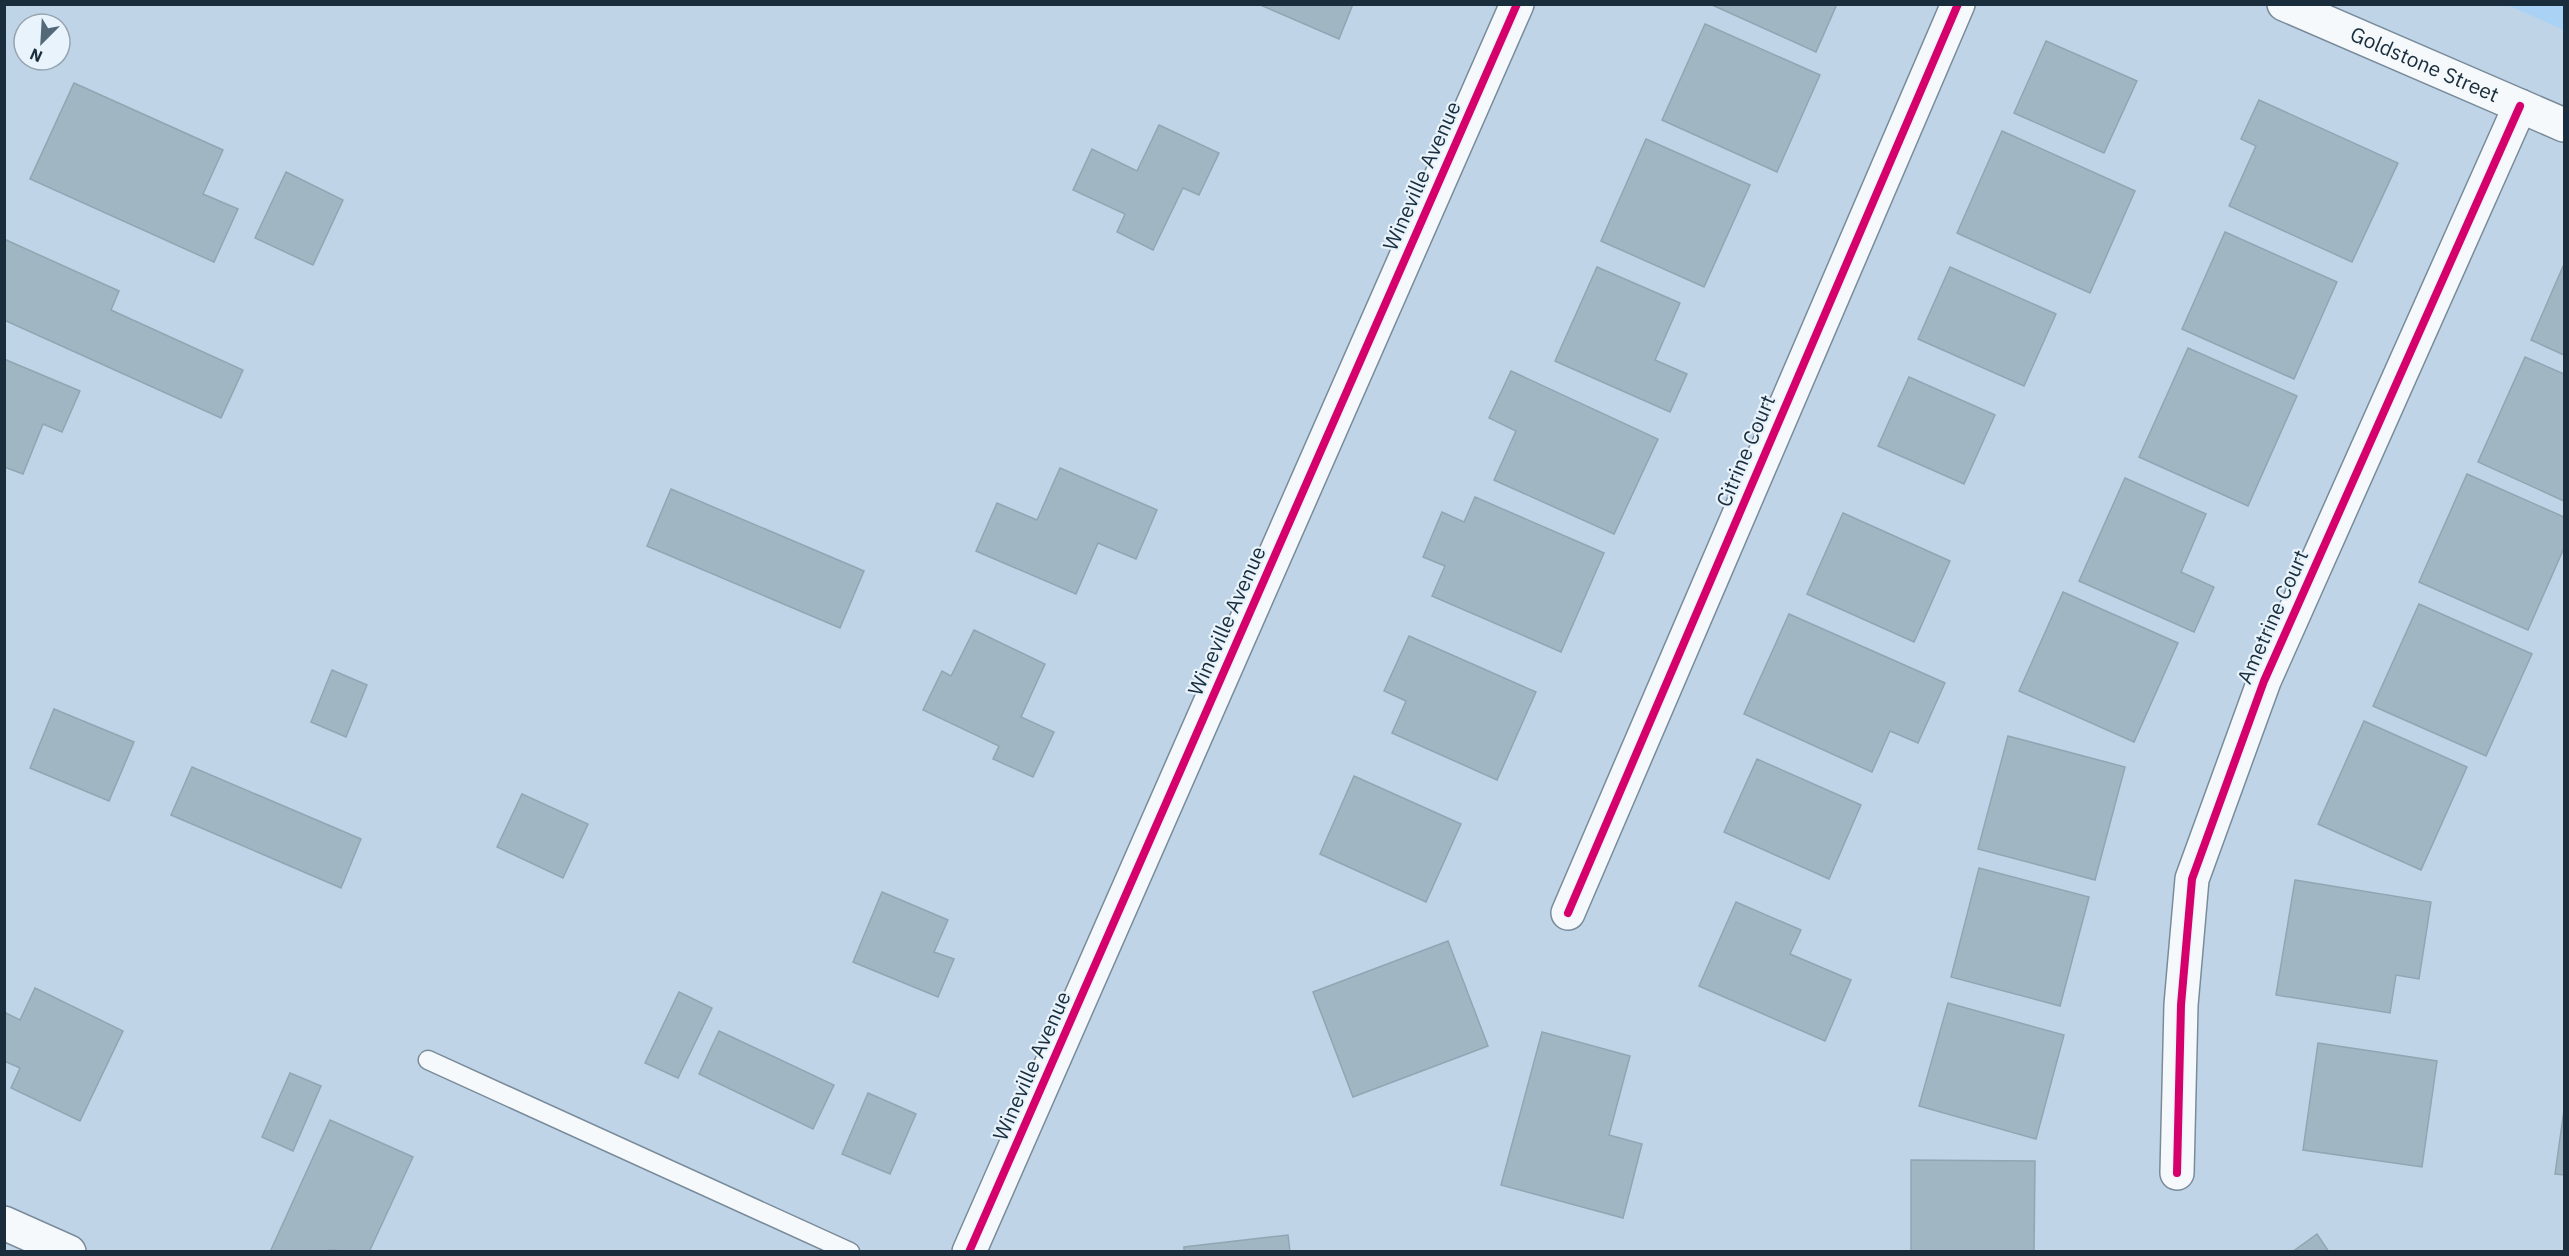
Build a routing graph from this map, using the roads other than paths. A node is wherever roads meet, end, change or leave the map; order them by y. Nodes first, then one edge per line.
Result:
1 (1517, 4) edge
2 (1958, 4) edge
3 (2284, 4) edge
4 (2520, 106) junction
5 (2565, 125) edge
6 (1568, 913) dead end
7 (428, 1060) dead end
8 (2177, 1173) dead end
9 (4, 1223) edge
10 (69, 1251) edge
11 (850, 1251) edge
12 (969, 1251) edge

1 - 12 street, Wineville Avenue
2 - 6 street, Citrine Court
3 - 4 street, Goldstone Street
4 - 5 street, Goldstone Street
4 - 8 street, Ametrine Court
7 - 11 lane
9 - 10 street

